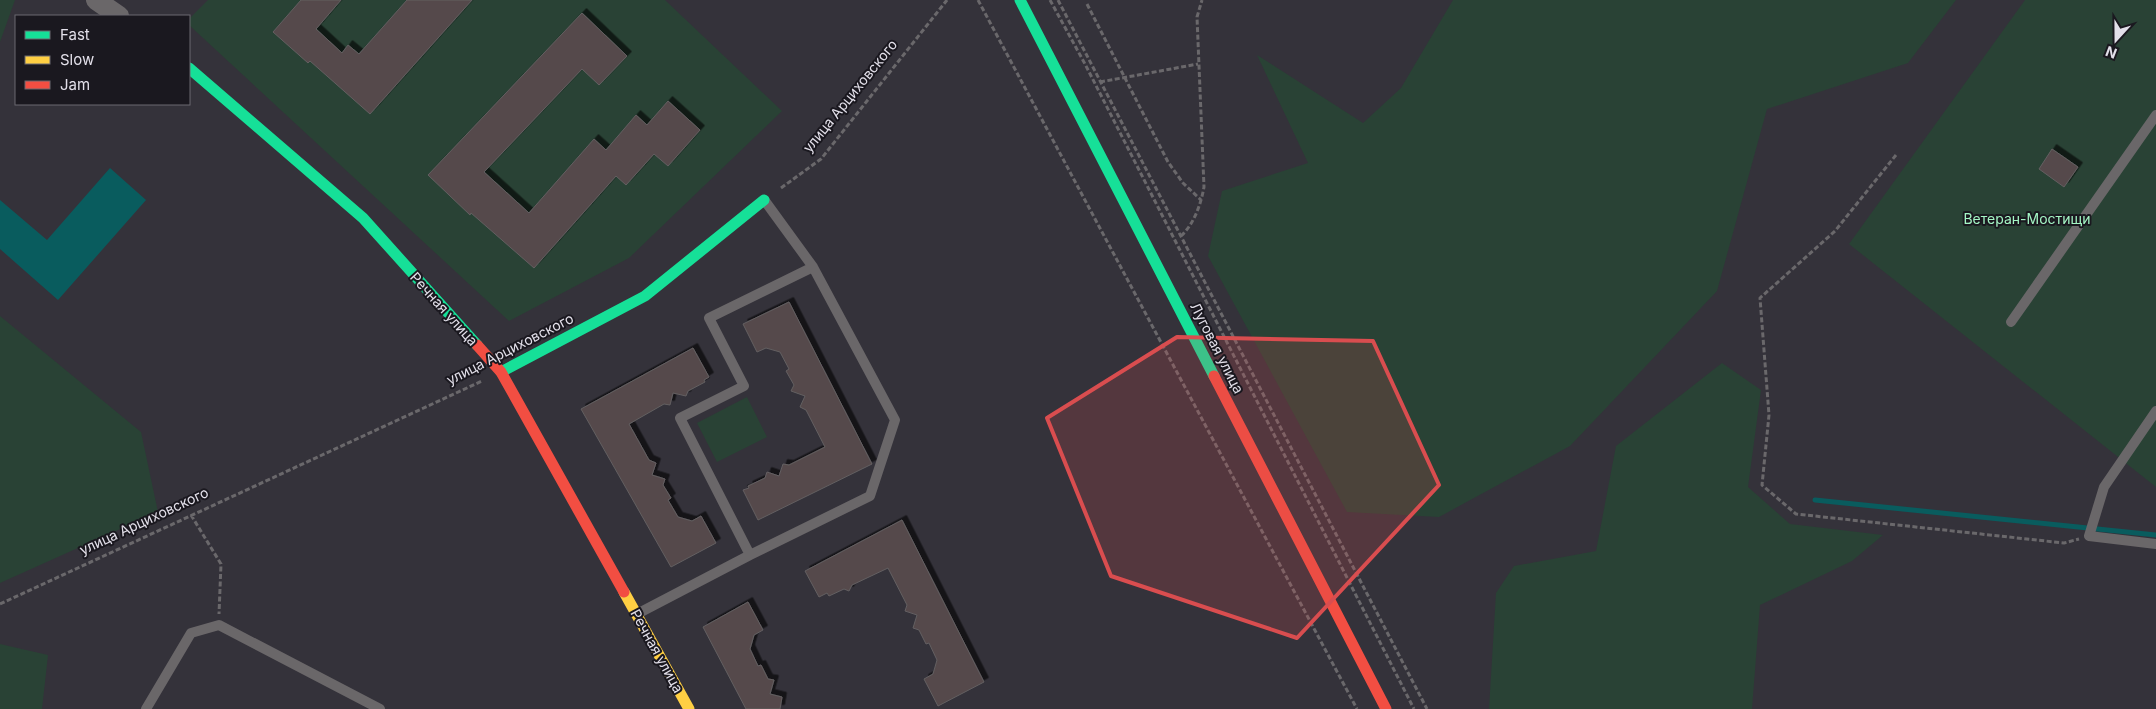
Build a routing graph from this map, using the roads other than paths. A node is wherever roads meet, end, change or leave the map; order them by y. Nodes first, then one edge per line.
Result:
1 (96, 0) edge
2 (1020, 0) edge
3 (118, 15) edge
4 (190, 69) edge
5 (2156, 115) edge
6 (764, 200) joint
7 (813, 267) junction
8 (2010, 322) dead end
9 (501, 372) junction
10 (2156, 411) edge
11 (2156, 544) edge
12 (750, 555) junction
13 (637, 614) junction
14 (146, 709) edge
15 (380, 709) edge
16 (689, 709) edge
17 (1386, 709) edge

1 - 3 street
2 - 17 street, Луговая улица
4 - 9 street, Речная улица
5 - 8 lane
6 - 7 lane
6 - 9 street, улица Арциховского
7 - 12 lane
7 - 12 lane
9 - 13 street, Речная улица
10 - 11 lane
12 - 13 lane
13 - 16 street, Речная улица
14 - 15 lane

